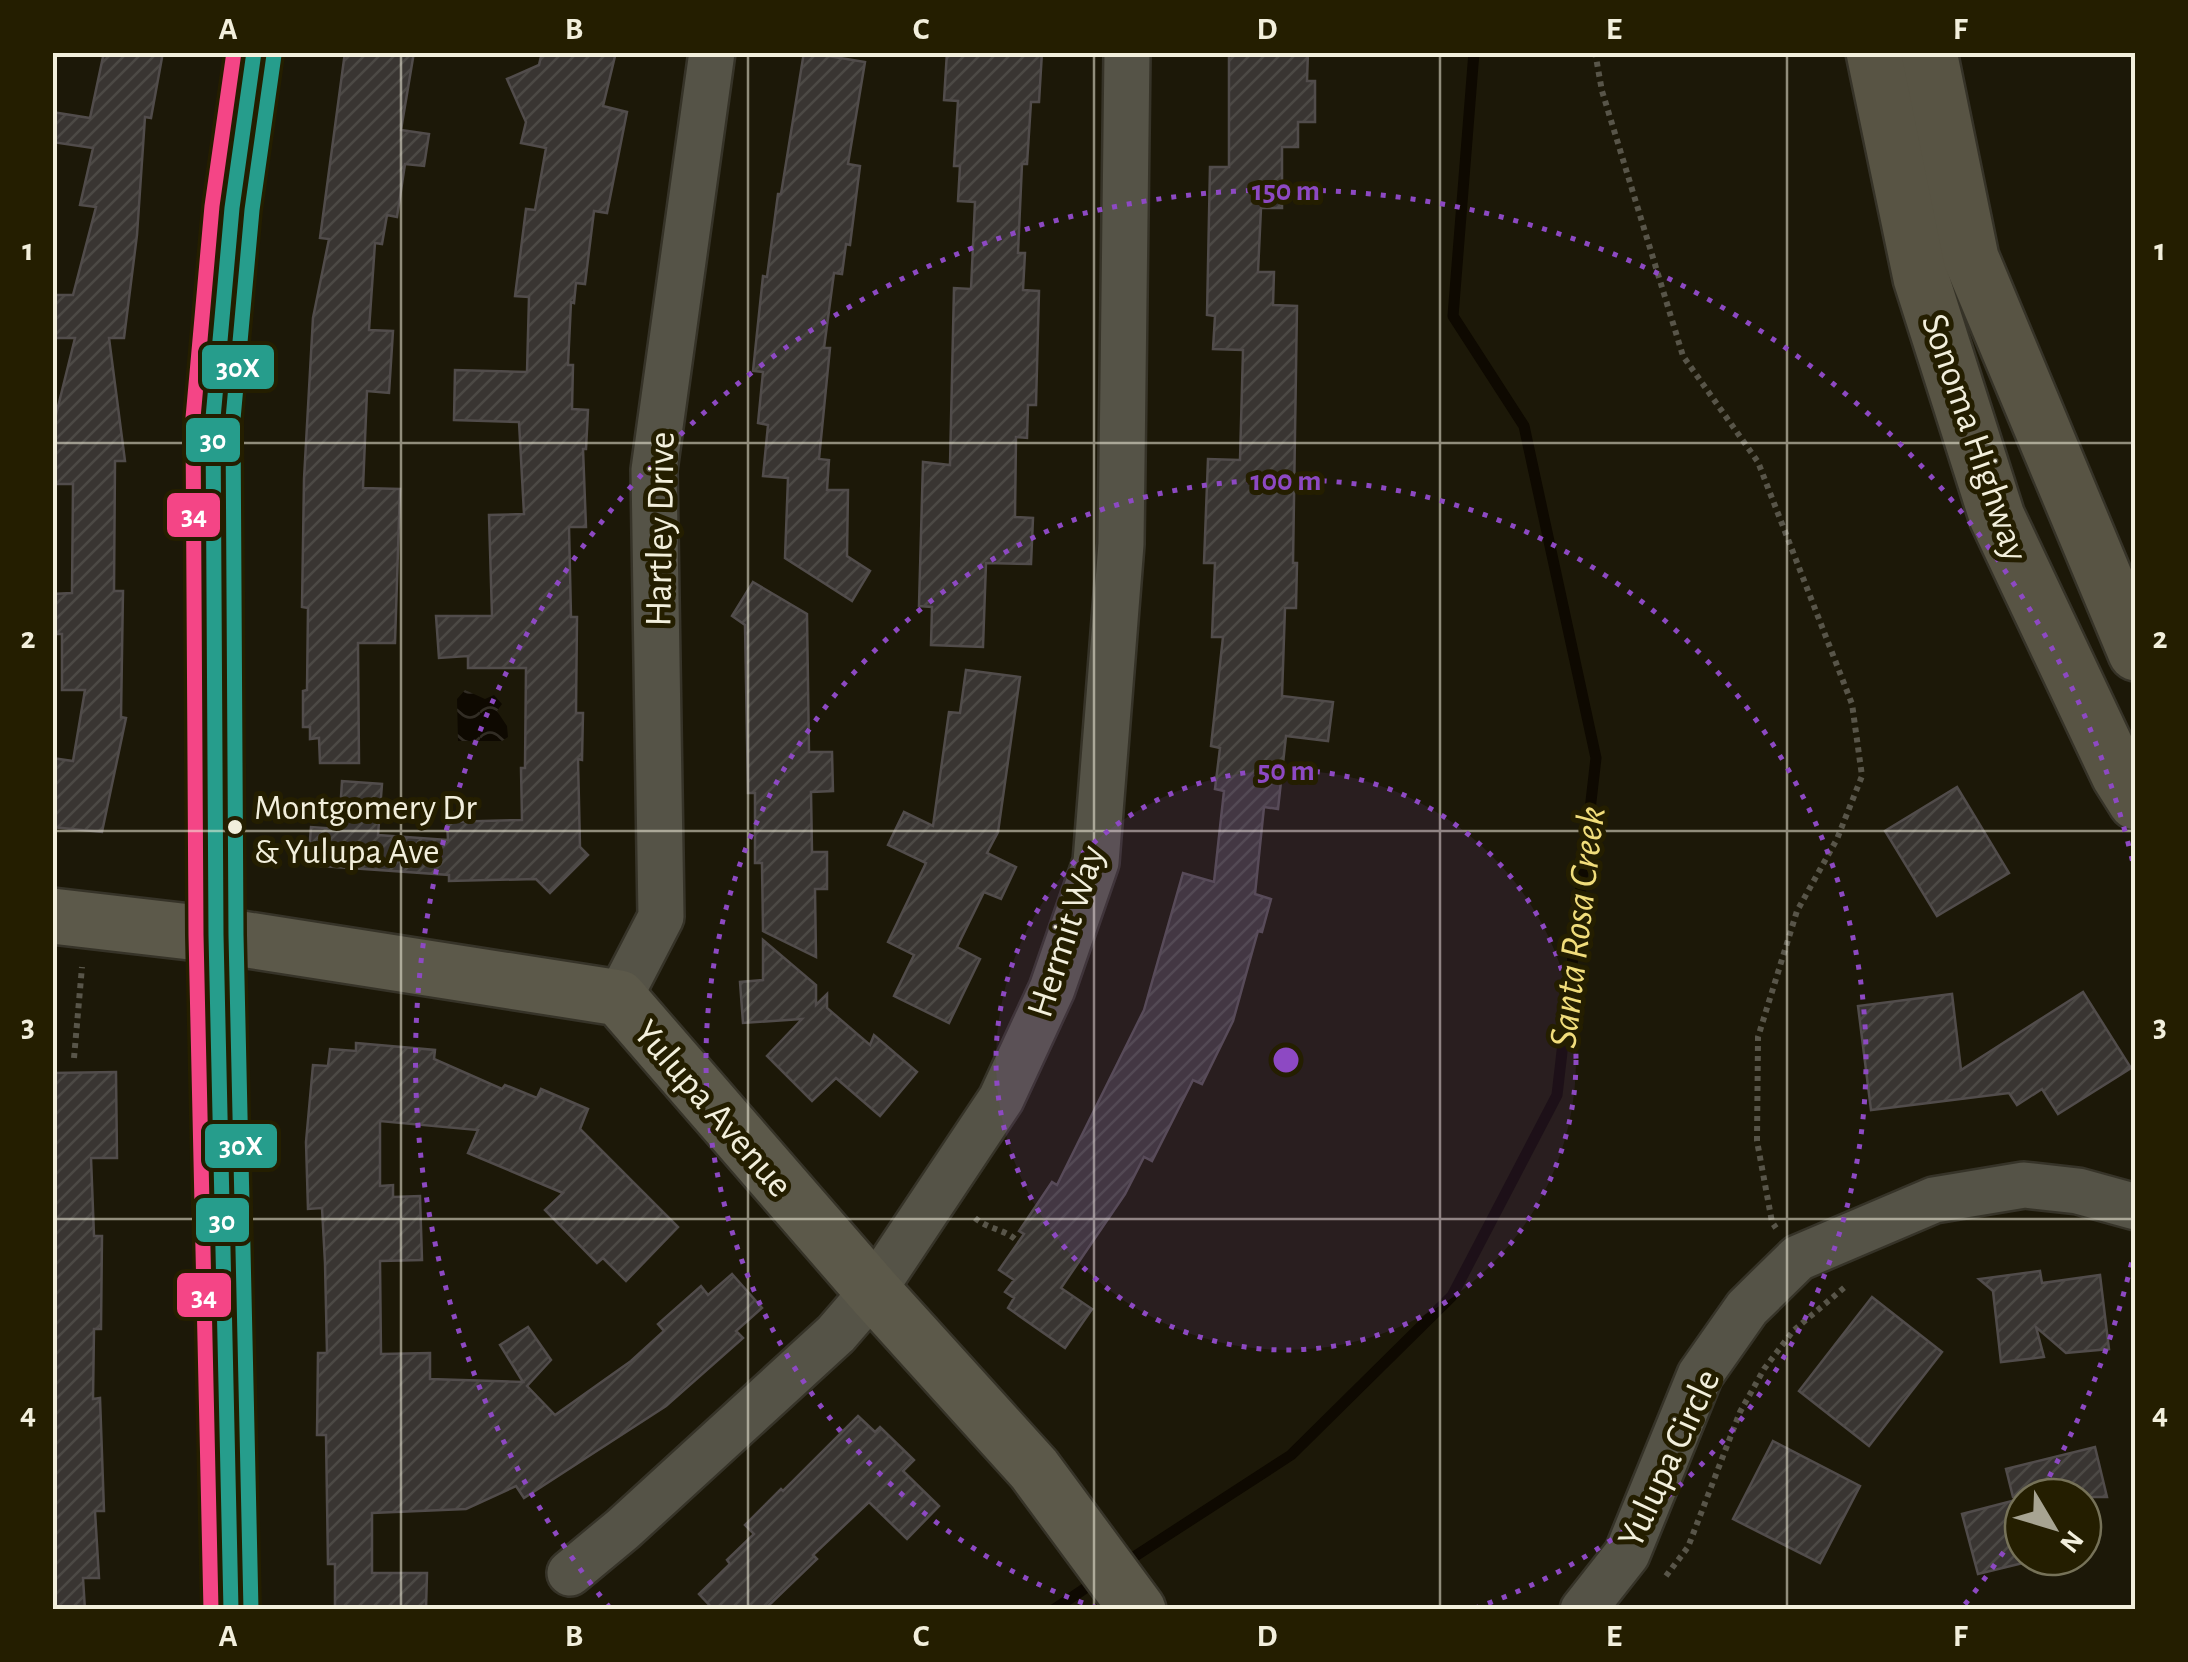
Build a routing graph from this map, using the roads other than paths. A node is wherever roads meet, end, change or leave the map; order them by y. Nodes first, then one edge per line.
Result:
1 (254, 52) edge
2 (712, 52) edge
3 (1127, 52) edge
4 (1874, 52) edge
5 (1929, 52) edge
6 (2136, 653) edge
7 (2136, 802) edge
8 (52, 916) edge
9 (216, 935) junction
10 (619, 998) junction
11 (2136, 1207) edge
12 (874, 1291) junction
13 (570, 1573) dead end
14 (231, 1610) edge
15 (1138, 1610) edge
16 (1583, 1610) edge

1 - 9 main road
2 - 10 street, Hartley Drive
3 - 12 street, Hermit Way
4 - 7 main road, Sonoma Highway
5 - 6 main road, Sonoma Highway
8 - 9 main road, Yulupa Avenue
9 - 10 main road, Yulupa Avenue
9 - 14 main road
10 - 12 main road, Yulupa Avenue
11 - 16 street, Yulupa Circle
12 - 13 street, Hermit Way
12 - 15 main road, Yulupa Avenue

